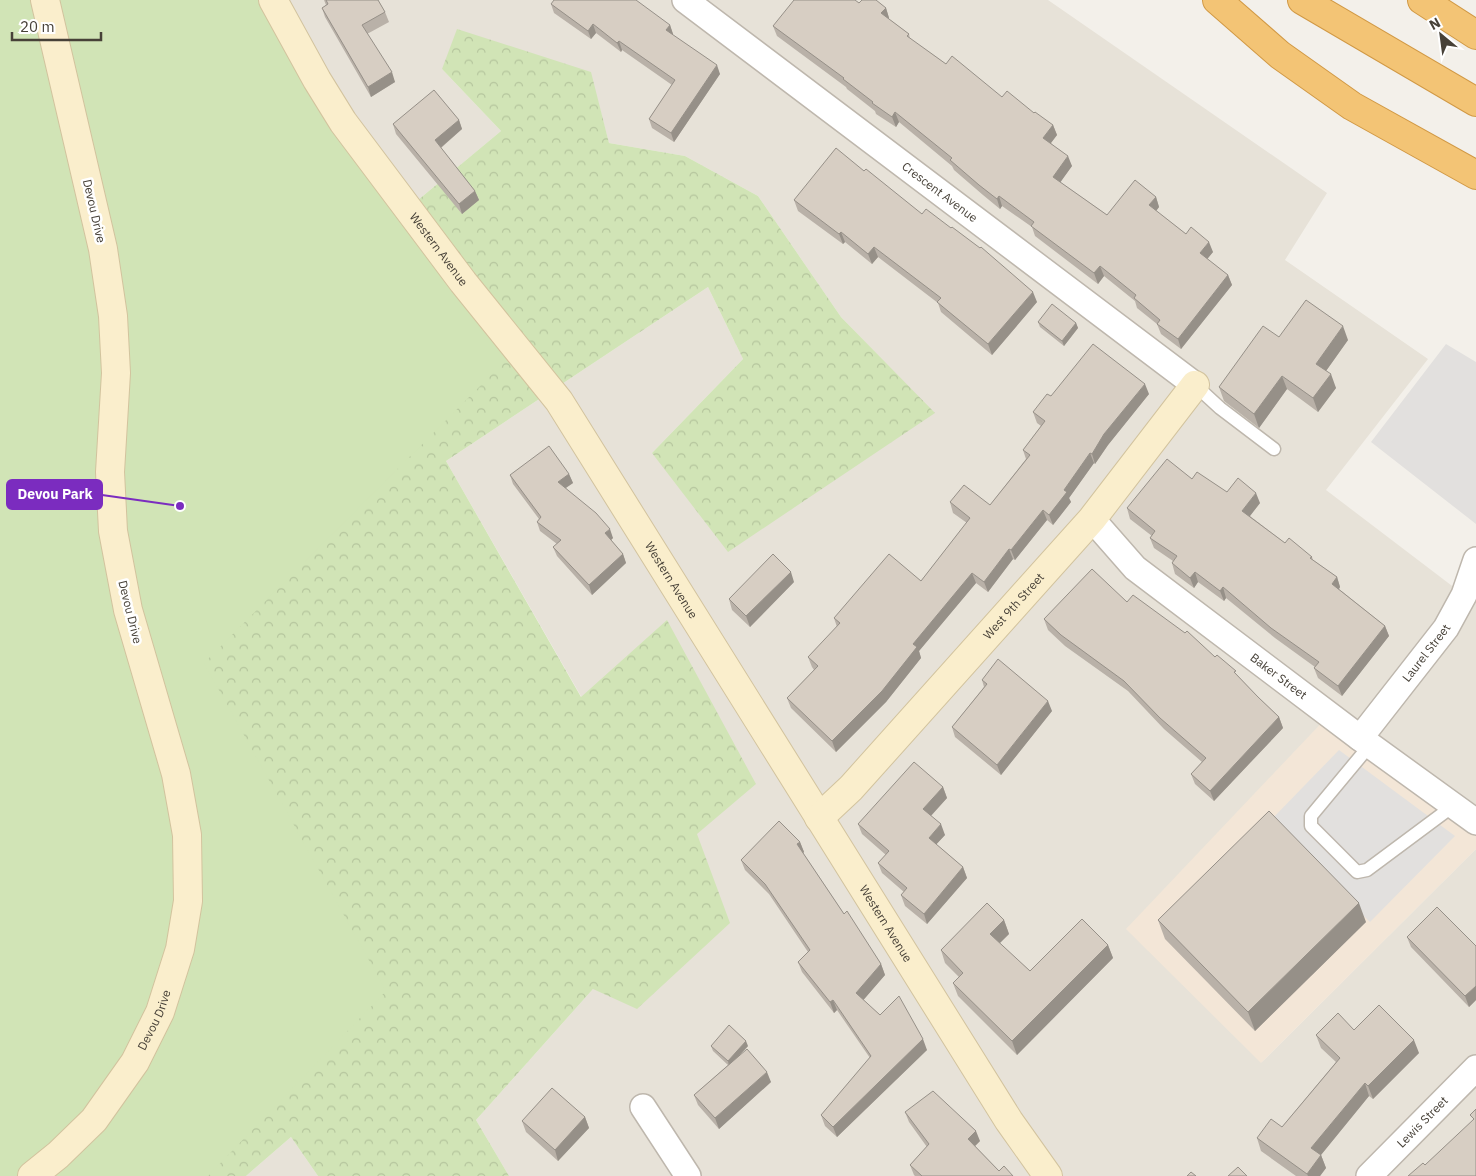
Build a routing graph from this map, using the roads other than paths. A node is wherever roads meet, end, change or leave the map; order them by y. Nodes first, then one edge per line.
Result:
1 (45, 0) edge
2 (273, 0) edge
3 (685, 0) edge
4 (1217, 0) edge
5 (1422, 0) edge
6 (1307, 3) edge
7 (1476, 35) edge
8 (1476, 102) edge
9 (1470, 172) edge
10 (1195, 385) junction
11 (1274, 449) dead end
12 (1092, 519) junction
13 (1476, 560) edge
14 (1365, 742) junction
15 (1453, 806) junction
16 (818, 818) junction
17 (1476, 822) edge
18 (1476, 1068) edge
19 (643, 1107) dead end
20 (32, 1176) edge
21 (688, 1176) edge
22 (1048, 1176) edge
23 (1369, 1176) edge

1 - 20 street, Devou Drive
2 - 16 street, Western Avenue
3 - 10 street, Crescent Avenue
4 - 9 highway
5 - 7 highway
6 - 8 highway
10 - 11 lane
10 - 12 street, West 9th Street
12 - 14 street, Baker Street
12 - 16 street, West 9th Street
13 - 14 street, Laurel Street
14 - 15 street, Baker Street
14 - 15 lane
15 - 17 street, Baker Street
16 - 22 street, Western Avenue
18 - 23 street, Lewis Street
19 - 21 street

